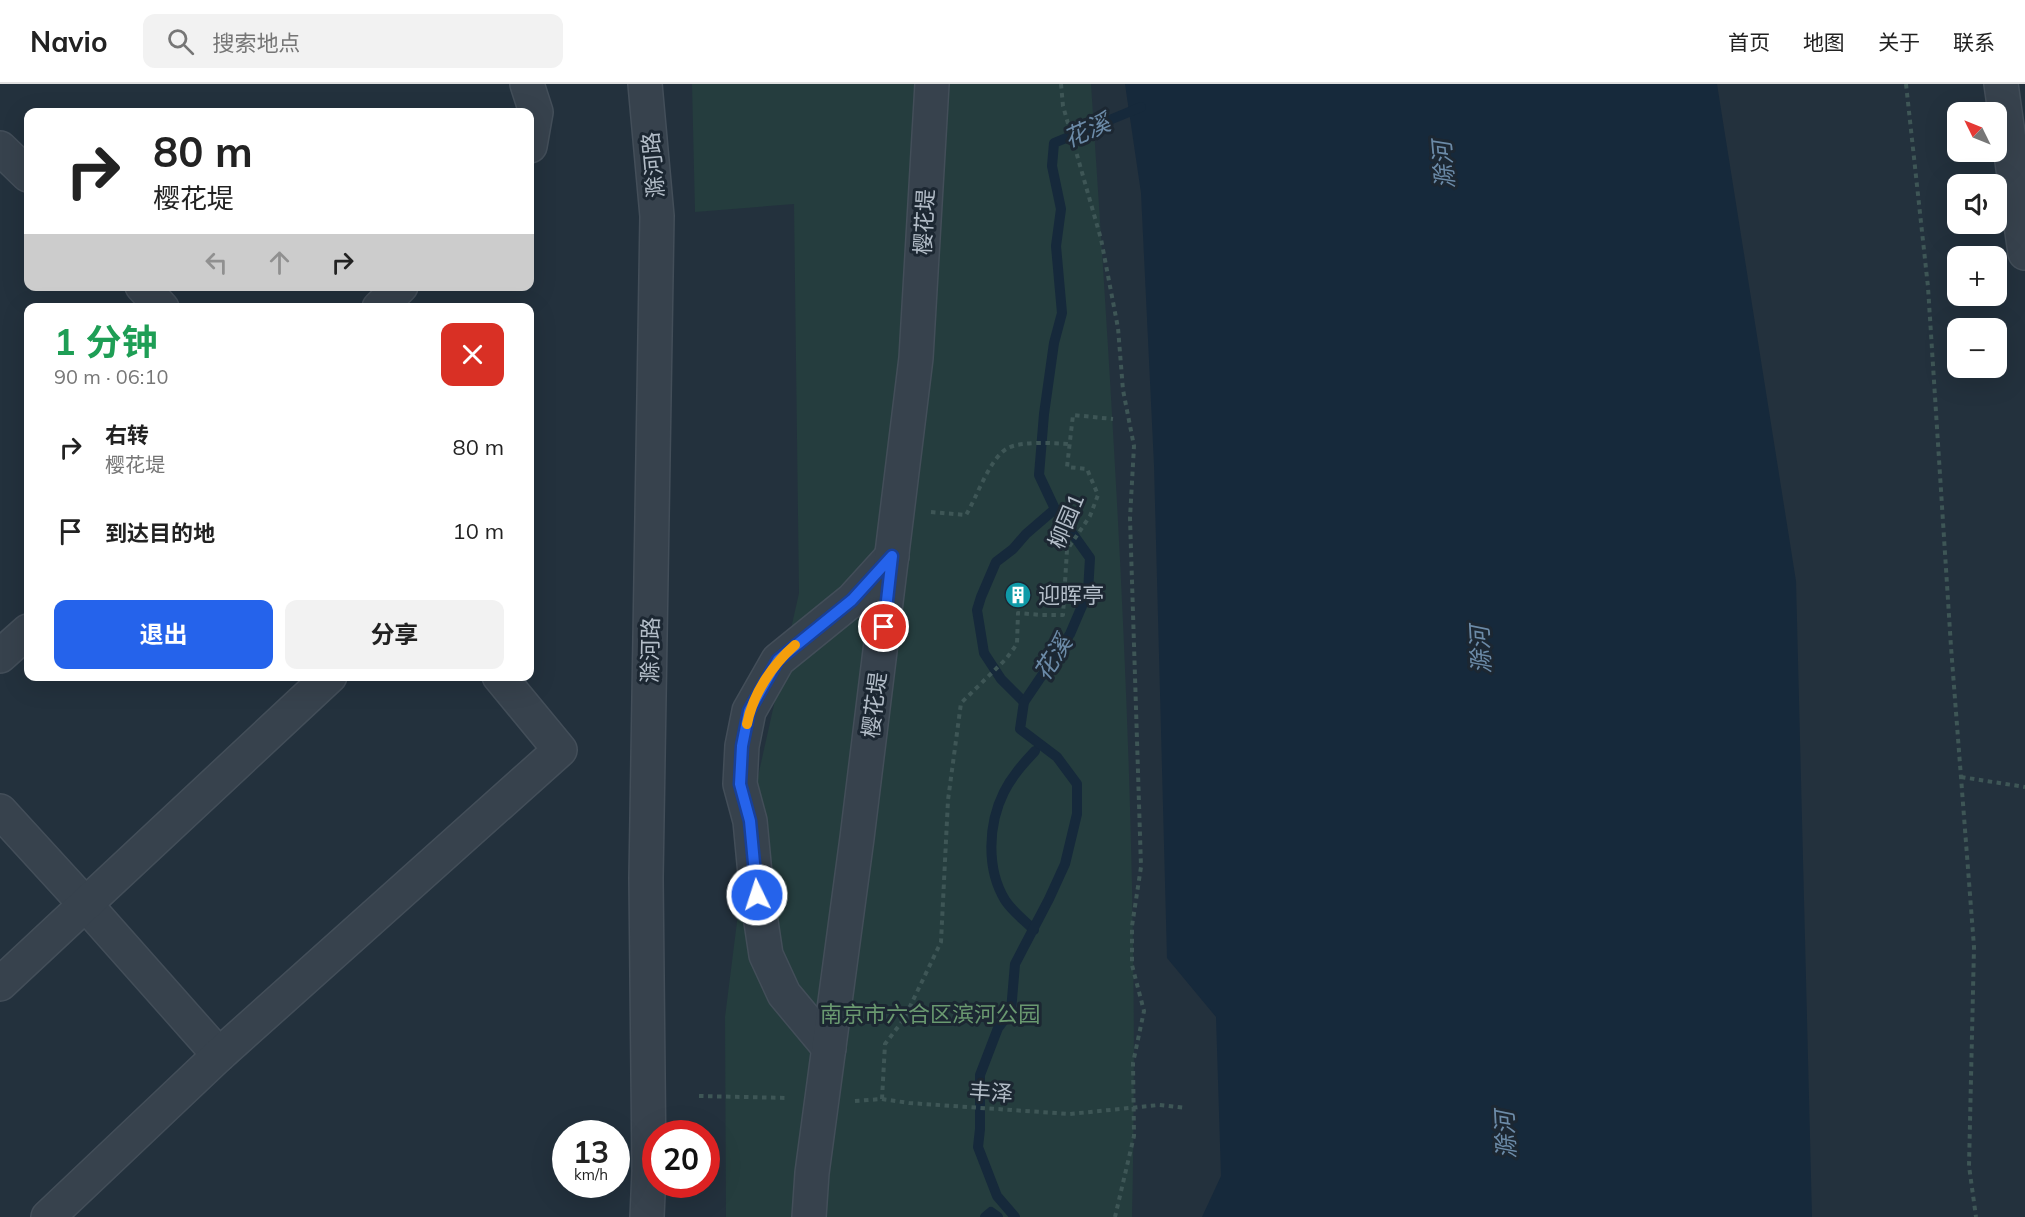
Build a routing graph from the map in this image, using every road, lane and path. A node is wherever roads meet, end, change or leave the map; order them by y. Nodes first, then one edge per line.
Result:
1 (527, 84) edge
2 (645, 84) edge
3 (932, 84) edge
4 (1061, 84) edge
5 (1906, 84) edge
6 (2001, 84) edge
7 (534, 123) edge
8 (0, 148) edge
9 (24, 171) edge
10 (2025, 253) edge
11 (147, 291) edge
12 (396, 291) edge
13 (157, 303) edge
14 (384, 303) edge
15 (1113, 419) dead end
16 (1070, 444) junction
17 (927, 512) dead end
18 (892, 556) junction
19 (24, 635) edge
20 (0, 656) edge
21 (325, 681) edge
22 (503, 681) edge
23 (1961, 777) junction
24 (2025, 787) edge
25 (0, 811) edge
26 (86, 905) junction
27 (0, 984) edge
28 (829, 1048) junction
29 (219, 1055) junction
30 (882, 1099) dead end
31 (909, 1103) dead end
32 (1186, 1108) dead end
33 (48, 1217) edge
34 (647, 1217) edge
35 (808, 1217) edge
36 (1115, 1217) edge
37 (1976, 1217) edge

1 - 7 street
2 - 34 street, 滁河路
3 - 18 street, 樱花堤
4 - 36 path
5 - 23 path
6 - 10 street
8 - 9 street
11 - 13 street
12 - 14 street
15 - 16 path, 柳园1
16 - 17 path
16 - 30 path, 柳园1
18 - 28 street, 樱花堤
18 - 28 street
19 - 20 street
21 - 26 street
22 - 29 street
23 - 24 path
23 - 37 path
25 - 26 street
26 - 27 street
26 - 29 street
28 - 35 street, 樱花堤
29 - 33 street
31 - 32 path, 丰泽

